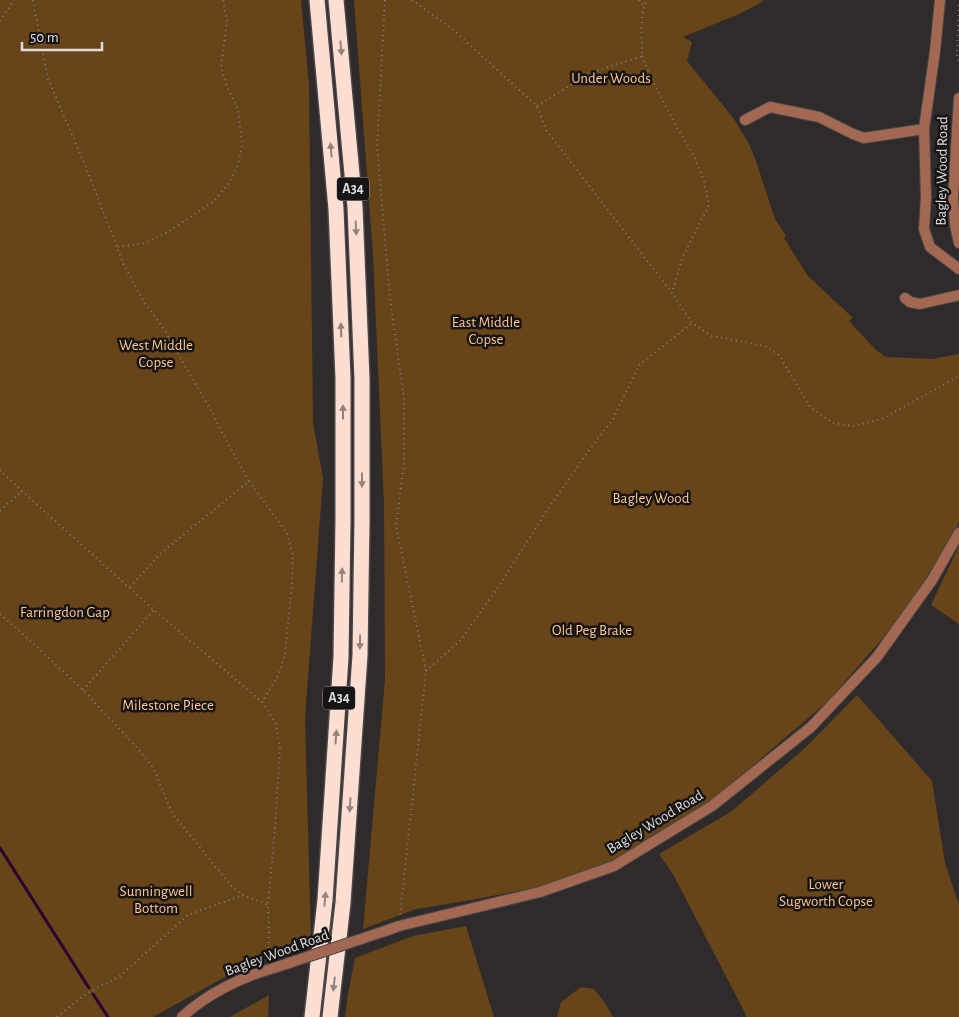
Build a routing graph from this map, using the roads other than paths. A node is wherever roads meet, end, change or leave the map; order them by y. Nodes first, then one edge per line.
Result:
1 (317, 0) edge
2 (336, 0) edge
3 (940, 0) edge
4 (959, 98) edge
5 (745, 120) dead end
6 (924, 129) junction
7 (959, 243) edge
8 (959, 269) edge
9 (959, 295) edge
10 (907, 302) dead end
11 (959, 533) edge
12 (182, 1017) edge
13 (312, 1017) edge
14 (330, 1017) edge

13 -> 1 highway, A34
2 -> 14 highway, A34
3 - 6 street, Bagley Wood Road
4 - 7 street, Bagley Wood Road
5 - 6 street, Bagley Wood Road
6 - 8 street, Bagley Wood Road
9 - 10 street
11 - 12 street, Bagley Wood Road, bridge

